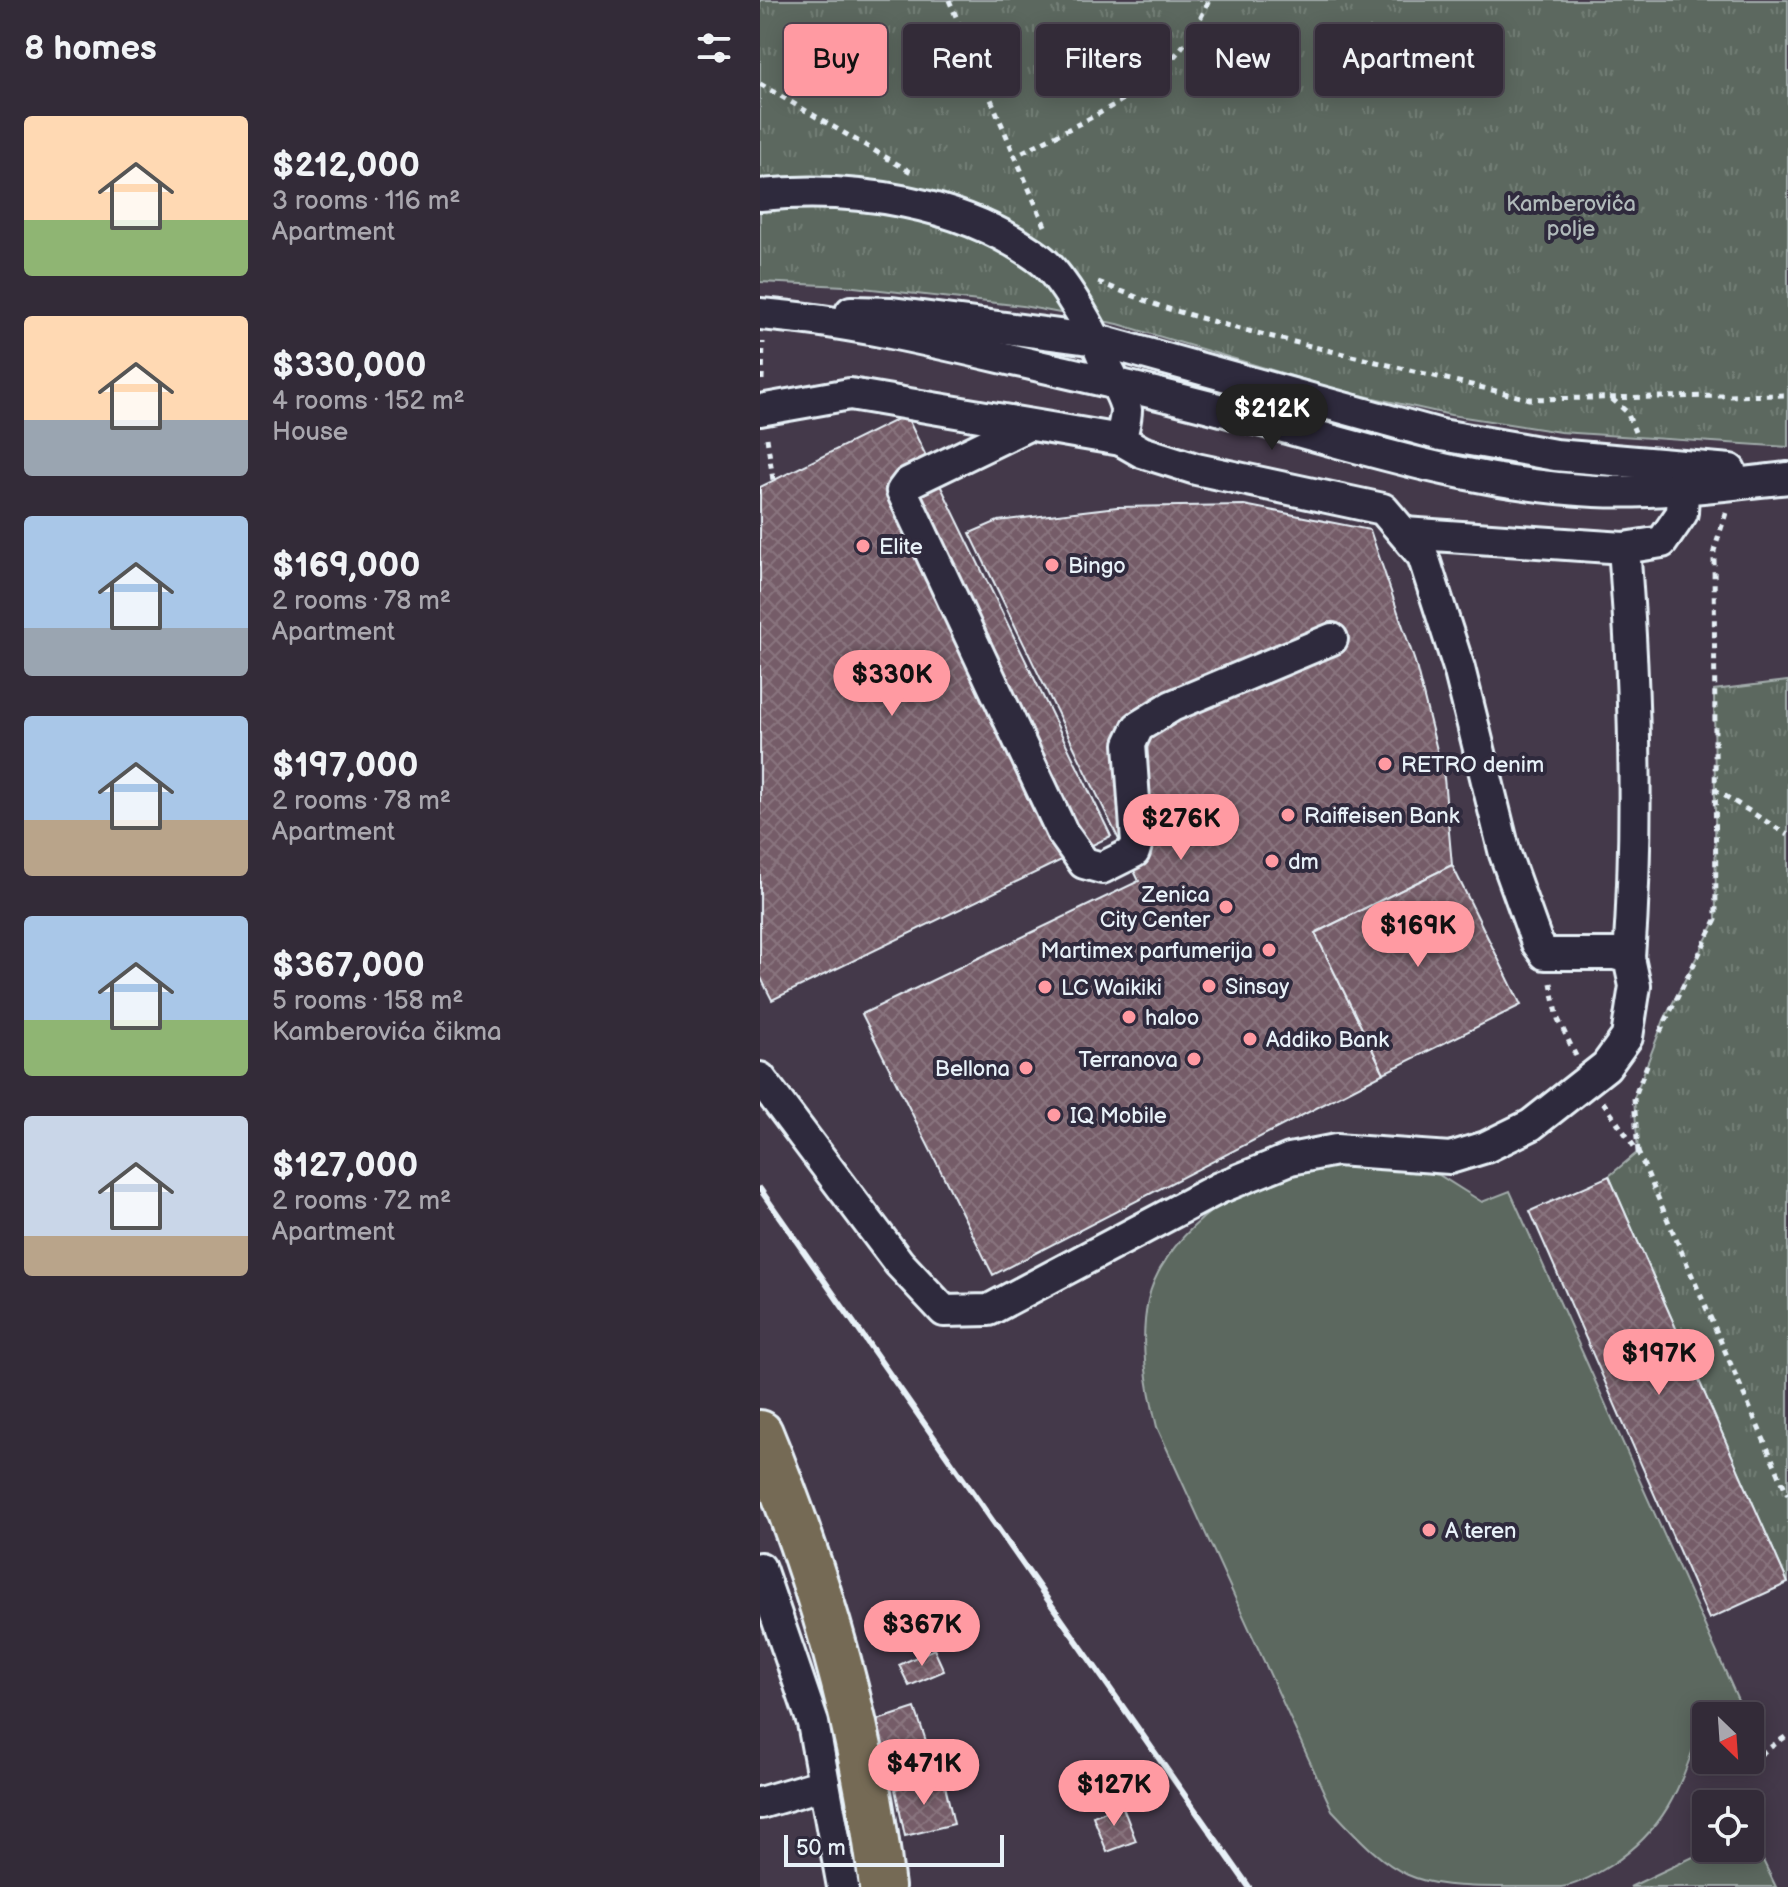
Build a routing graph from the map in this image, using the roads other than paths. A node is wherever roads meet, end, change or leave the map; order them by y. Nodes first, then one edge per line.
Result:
1 (760, 195) edge
2 (760, 313) edge
3 (1097, 340) junction
4 (1112, 382) junction
5 (760, 410) edge
6 (1028, 425) junction
7 (1121, 440) junction
8 (1788, 476) edge
9 (1684, 478) junction
10 (1404, 533) junction
11 (1624, 548) junction
12 (1332, 639) dead end
13 (1629, 958) junction
14 (760, 1078) edge
15 (760, 1433) edge
16 (760, 1568) edge
17 (767, 1619) edge
18 (824, 1784) junction
19 (760, 1803) edge
20 (843, 1887) edge
21 (882, 1887) edge

1 - 3 street
2 - 3 street
2 - 4 street
3 - 4 street
3 - 9 street
4 - 7 street
4 - 9 street
5 - 6 street
6 - 7 street
6 - 12 street
7 - 10 street
8 - 9 street
9 - 11 street
10 - 11 street
10 - 13 street
11 - 13 street
13 - 14 street
15 - 21 highway
16 - 17 street
17 - 18 street
18 - 19 street
18 - 20 street

